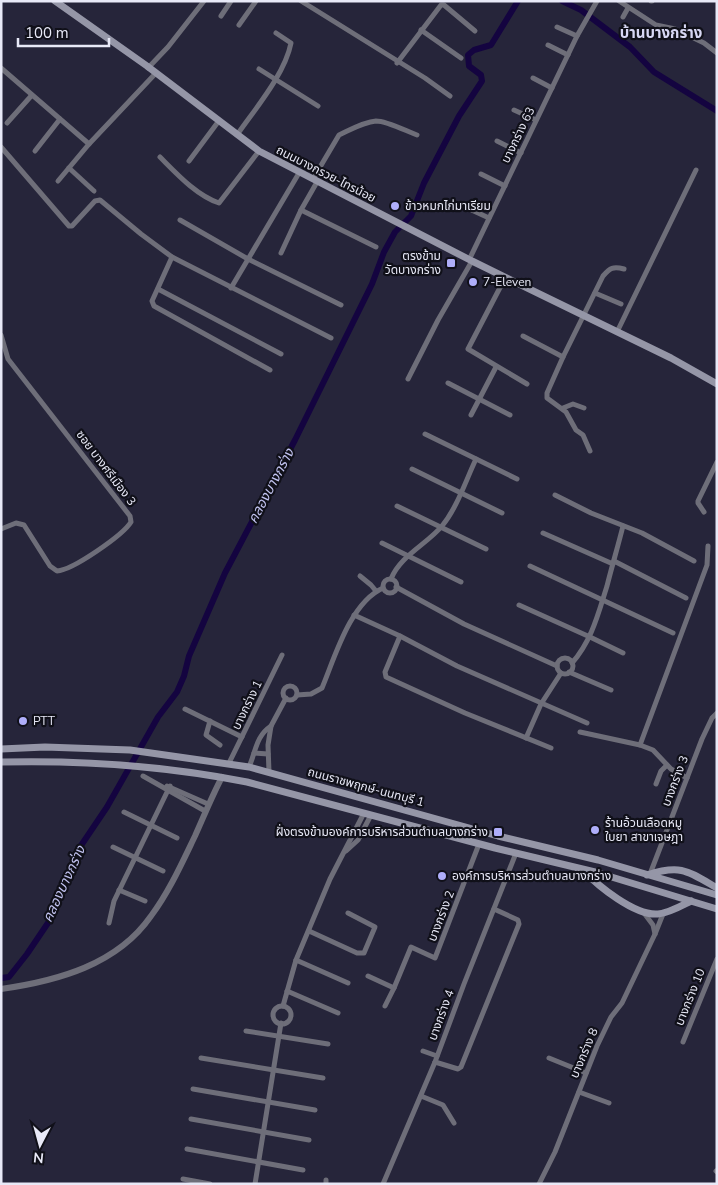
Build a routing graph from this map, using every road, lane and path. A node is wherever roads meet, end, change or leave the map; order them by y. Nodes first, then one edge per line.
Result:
1 (55, 1) edge
2 (204, 1) edge
3 (231, 1) edge
4 (256, 1) edge
5 (301, 1) edge
6 (597, 1) edge
7 (619, 1) edge
8 (628, 8) junction
9 (221, 16) dead end
10 (623, 17) dead end
11 (240, 25) dead end
12 (557, 27) dead end
13 (421, 30) junction
14 (475, 31) dead end
15 (276, 33) dead end
16 (577, 36) junction
17 (548, 46) dead end
18 (717, 53) edge
19 (568, 55) junction
20 (461, 58) dead end
21 (397, 62) junction
22 (148, 68) junction
23 (2, 70) edge
24 (259, 70) dead end
25 (155, 74) junction
26 (533, 78) dead end
27 (275, 79) junction
28 (552, 88) junction
29 (32, 95) junction
30 (450, 96) dead end
31 (318, 106) dead end
32 (514, 110) dead end
33 (60, 119) junction
34 (536, 120) junction
35 (218, 122) junction
36 (7, 123) dead end
37 (417, 135) dead end
38 (237, 136) junction
39 (497, 141) dead end
40 (89, 144) junction
41 (1, 147) edge
42 (35, 151) dead end
43 (259, 152) junction
44 (521, 153) junction
45 (160, 157) dead end
46 (189, 161) dead end
47 (69, 168) junction
48 (696, 170) dead end
49 (299, 173) junction
50 (481, 174) dead end
51 (58, 181) dead end
52 (315, 181) junction
53 (505, 186) junction
54 (94, 192) dead end
55 (465, 207) dead end
56 (301, 210) junction
57 (489, 218) junction
58 (180, 220) dead end
59 (376, 247) dead end
60 (281, 254) dead end
61 (172, 257) junction
62 (248, 258) junction
63 (470, 260) junction
64 (624, 269) dead end
65 (505, 278) junction
66 (158, 288) junction
67 (231, 288) junction
68 (595, 293) junction
69 (621, 304) dead end
70 (341, 305) dead end
71 (584, 316) junction
72 (617, 332) junction
73 (1, 335) edge
74 (522, 336) dead end
75 (331, 338) dead end
76 (2, 347) edge
77 (281, 354) dead end
78 (563, 357) junction
79 (496, 367) junction
80 (270, 370) dead end
81 (408, 379) dead end
82 (448, 383) dead end
83 (527, 384) dead end
84 (717, 384) edge
85 (480, 399) junction
86 (563, 408) junction
87 (584, 408) dead end
88 (472, 415) dead end
89 (510, 415) dead end
90 (425, 434) dead end
91 (590, 451) dead end
92 (476, 459) junction
93 (717, 462) edge
94 (412, 470) dead end
95 (517, 479) dead end
96 (460, 492) junction
97 (555, 495) dead end
98 (397, 506) dead end
99 (704, 512) dead end
100 (502, 513) dead end
101 (623, 526) junction
102 (441, 527) junction
103 (1, 529) edge
104 (543, 532) dead end
105 (382, 543) dead end
106 (708, 546) dead end
107 (486, 549) dead end
108 (408, 557) junction
109 (694, 560) dead end
110 (614, 563) junction
111 (530, 566) dead end
112 (360, 576) dead end
113 (391, 579) junction
114 (461, 582) dead end
115 (396, 587) junction
116 (384, 588) junction
117 (376, 591) junction
118 (686, 598) dead end
119 (603, 601) junction
120 (519, 605) dead end
121 (354, 615) junction
122 (673, 633) dead end
123 (400, 636) junction
124 (590, 636) junction
125 (623, 653) dead end
126 (282, 654) dead end
127 (572, 663) junction
128 (556, 666) junction
129 (570, 672) junction
130 (561, 673) junction
131 (611, 690) dead end
132 (297, 695) junction
133 (286, 698) junction
134 (540, 704) junction
135 (185, 709) dead end
136 (717, 713) edge
137 (210, 721) junction
138 (587, 723) dead end
139 (271, 726) junction
140 (580, 732) dead end
141 (242, 737) junction
142 (526, 738) junction
143 (220, 745) dead end
144 (640, 745) junction
145 (551, 748) dead end
146 (1, 749) edge
147 (254, 753) junction
148 (268, 754) junction
149 (1, 762) edge
150 (228, 764) junction
151 (667, 765) junction
152 (249, 767) junction
153 (269, 772) junction
154 (143, 776) dead end
155 (222, 777) junction
156 (687, 778) junction
157 (656, 784) dead end
158 (168, 788) junction
159 (208, 804) junction
160 (205, 811) junction
161 (124, 812) dead end
162 (368, 814) junction
163 (151, 825) junction
164 (177, 838) dead end
165 (479, 844) junction
166 (113, 847) dead end
167 (516, 853) junction
168 (136, 858) junction
169 (656, 858) junction
170 (582, 869) junction
171 (163, 871) dead end
172 (663, 871) junction
173 (648, 874) junction
174 (717, 888) edge
175 (119, 890) junction
176 (717, 896) edge
177 (691, 901) junction
178 (145, 902) dead end
179 (494, 909) junction
180 (717, 909) edge
181 (643, 911) junction
182 (348, 913) dead end
183 (663, 914) junction
184 (109, 923) dead end
185 (309, 931) junction
186 (655, 934) junction
187 (717, 959) edge
188 (296, 960) junction
189 (368, 976) dead end
190 (348, 983) dead end
191 (394, 988) junction
192 (1, 989) edge
193 (287, 991) junction
194 (283, 1006) junction
195 (385, 1006) dead end
196 (338, 1013) dead end
197 (282, 1023) junction
198 (246, 1031) dead end
199 (280, 1036) junction
200 (682, 1042) dead end
201 (328, 1044) dead end
202 (423, 1051) dead end
203 (201, 1058) dead end
204 (549, 1058) dead end
205 (436, 1059) junction
206 (275, 1070) junction
207 (586, 1073) junction
208 (323, 1078) dead end
209 (193, 1089) dead end
210 (578, 1092) junction
211 (420, 1096) junction
212 (269, 1102) junction
213 (609, 1104) dead end
214 (316, 1110) dead end
215 (191, 1119) dead end
216 (454, 1123) dead end
217 (264, 1132) junction
218 (309, 1140) dead end
219 (187, 1149) dead end
220 (259, 1162) junction
221 (303, 1170) dead end
222 (183, 1179) dead end
223 (385, 1183) edge
224 (210, 1184) edge
225 (255, 1184) edge
226 (539, 1184) edge

1 - 22 main road, ถนนบางกรวย-ไทรน้อย
2 - 22 street
3 - 9 street
4 - 11 street
5 - 21 street
6 - 16 street, บางกร่าง 63
7 - 8 street
8 - 10 street
8 - 18 street
12 - 16 street
13 - 14 street
13 - 20 street
13 - 21 street
15 - 27 street
16 - 19 street, บางกร่าง 63
17 - 19 street
19 - 28 street, บางกร่าง 63
21 - 30 street
22 - 25 main road, ถนนบางกรวย-ไทรน้อย
23 - 29 street
24 - 27 street
25 - 35 main road, ถนนบางกรวย-ไทรน้อย
25 - 40 street
26 - 28 street
27 - 31 street
27 - 38 street
28 - 34 street, บางกร่าง 63
29 - 33 street
29 - 36 street
32 - 34 street
33 - 40 street
33 - 42 street
34 - 44 street, บางกร่าง 63
35 - 38 main road, ถนนบางกรวย-ไทรน้อย
35 - 46 street
37 - 52 street
38 - 43 main road, ถนนบางกรวย-ไทรน้อย
39 - 44 street
40 - 47 street
41 - 61 street
43 - 45 street
43 - 49 main road, ถนนบางกรวย-ไทรน้อย
44 - 53 street, บางกร่าง 63
47 - 51 street
47 - 54 street
48 - 72 street
49 - 52 main road, ถนนบางกรวย-ไทรน้อย
49 - 62 street
50 - 53 street
52 - 56 street
52 - 63 main road, ถนนบางกรวย-ไทรน้อย
53 - 57 street, บางกร่าง 63
55 - 57 street
56 - 59 street
56 - 60 street
57 - 63 street, บางกร่าง 63
58 - 62 street
61 - 66 street
61 - 67 street
62 - 67 street
62 - 70 street
63 - 65 main road, ถนนบางกรวย-ไทรน้อย
63 - 81 street, บางกร่าง 63
64 - 68 street
65 - 71 main road, ถนนบางกรวย-ไทรน้อย
65 - 79 street
66 - 77 street
66 - 80 street
67 - 75 street
68 - 69 street
68 - 71 street
71 - 72 main road, ถนนบางกรวย-ไทรน้อย
71 - 78 street
72 - 84 main road, ถนนบางกรวย-ไทรน้อย
73 - 76 street, ซอย บางศรีเมือง 3
74 - 78 street
76 - 103 street, ซอย บางศรีเมือง 3
78 - 86 street
79 - 83 street
79 - 85 street
82 - 85 street
85 - 88 street
85 - 89 street
86 - 87 street
86 - 91 street
90 - 92 street
92 - 95 street
92 - 96 street
93 - 99 street
94 - 96 street
96 - 100 street
96 - 102 street
97 - 101 street
98 - 102 street
101 - 109 street
101 - 110 street
102 - 107 street
102 - 108 street
104 - 110 street
105 - 108 street
106 - 144 street
108 - 113 street
108 - 114 street
110 - 118 street
110 - 119 street
111 - 119 street
112 - 117 street
113 - 115 street
113 - 116 street
115 - 116 street
115 - 128 street
116 - 117 street
117 - 121 street
119 - 122 street
119 - 124 street
120 - 124 street
121 - 123 street
121 - 132 street
123 - 134 street
123 - 142 street
124 - 125 street
124 - 127 street
126 - 141 street, บางกร่าง 1
127 - 128 street
127 - 129 street
128 - 130 street
129 - 130 street
129 - 131 street
130 - 134 street
132 - 133 street
132 - 133 street
133 - 139 street
134 - 138 street
134 - 142 street
135 - 137 street
136 - 156 street, บางกร่าง 3
137 - 141 street
137 - 143 street
139 - 147 street
139 - 148 street
140 - 144 street
141 - 150 street, บางกร่าง 1
142 - 145 street
144 - 151 street
146 - 150 main road, ถนนราชพฤกษ์-นนทบุรี 1
147 - 148 street
147 - 152 street
148 - 153 street
149 - 155 main road, ถนนราชพฤกษ์-นนทบุรี 1
150 - 152 main road, ถนนราชพฤกษ์-นนทบุรี 1
151 - 156 street
151 - 157 street
152 - 153 main road, ถนนราชพฤกษ์-นนทบุรี 1
153 - 173 main road, ถนนราชพฤกษ์-นนทบุรี 1
154 - 158 street
155 - 159 street
155 - 162 main road, ถนนราชพฤกษ์-นนทบุรี 1
156 - 169 street, บางกร่าง 3
158 - 159 street
158 - 160 street
158 - 163 street
159 - 160 street
160 - 192 street
161 - 163 street
162 - 165 main road, ถนนราชพฤกษ์-นนทบุรี 1
162 - 185 street
163 - 164 street
163 - 168 street
165 - 167 main road, ถนนราชพฤกษ์-นนทบุรี 1
165 - 191 street, บางกร่าง 2
166 - 168 street
167 - 170 main road, ถนนราชพฤกษ์-นนทบุรี 1
167 - 179 street, บางกร่าง 4
168 - 171 street
168 - 175 street
169 - 172 street
169 - 173 street, บางกร่าง 3
170 - 177 main road, ถนนราชพฤกษ์-นนทบุรี 1
170 - 181 main road
172 - 173 main road
172 - 174 main road
173 - 176 main road, ถนนราชพฤกษ์-นนทบุรี 1
175 - 178 street
175 - 184 street
177 - 180 main road, ถนนราชพฤกษ์-นนทบุรี 1
177 - 183 main road
179 - 205 street, บางกร่าง 4
179 - 205 street
181 - 183 main road
181 - 186 street
182 - 185 street
183 - 186 street, บางกร่าง 8
185 - 188 street
186 - 207 street, บางกร่าง 8
187 - 200 street, บางกร่าง 10
188 - 190 street
188 - 193 street
189 - 191 street
191 - 195 street
193 - 194 street
193 - 196 street
194 - 197 street
194 - 197 street
197 - 199 street
198 - 199 street
199 - 201 street
199 - 206 street
202 - 205 street
203 - 206 street
204 - 207 street
205 - 211 street, บางกร่าง 4
206 - 208 street
206 - 212 street
207 - 210 street, บางกร่าง 8
209 - 212 street
210 - 213 street
210 - 226 street, บางกร่าง 8
211 - 216 street
211 - 223 street, บางกร่าง 4
212 - 214 street
212 - 217 street
215 - 217 street
217 - 218 street
217 - 220 street
219 - 220 street
220 - 221 street
220 - 225 street
222 - 224 street

